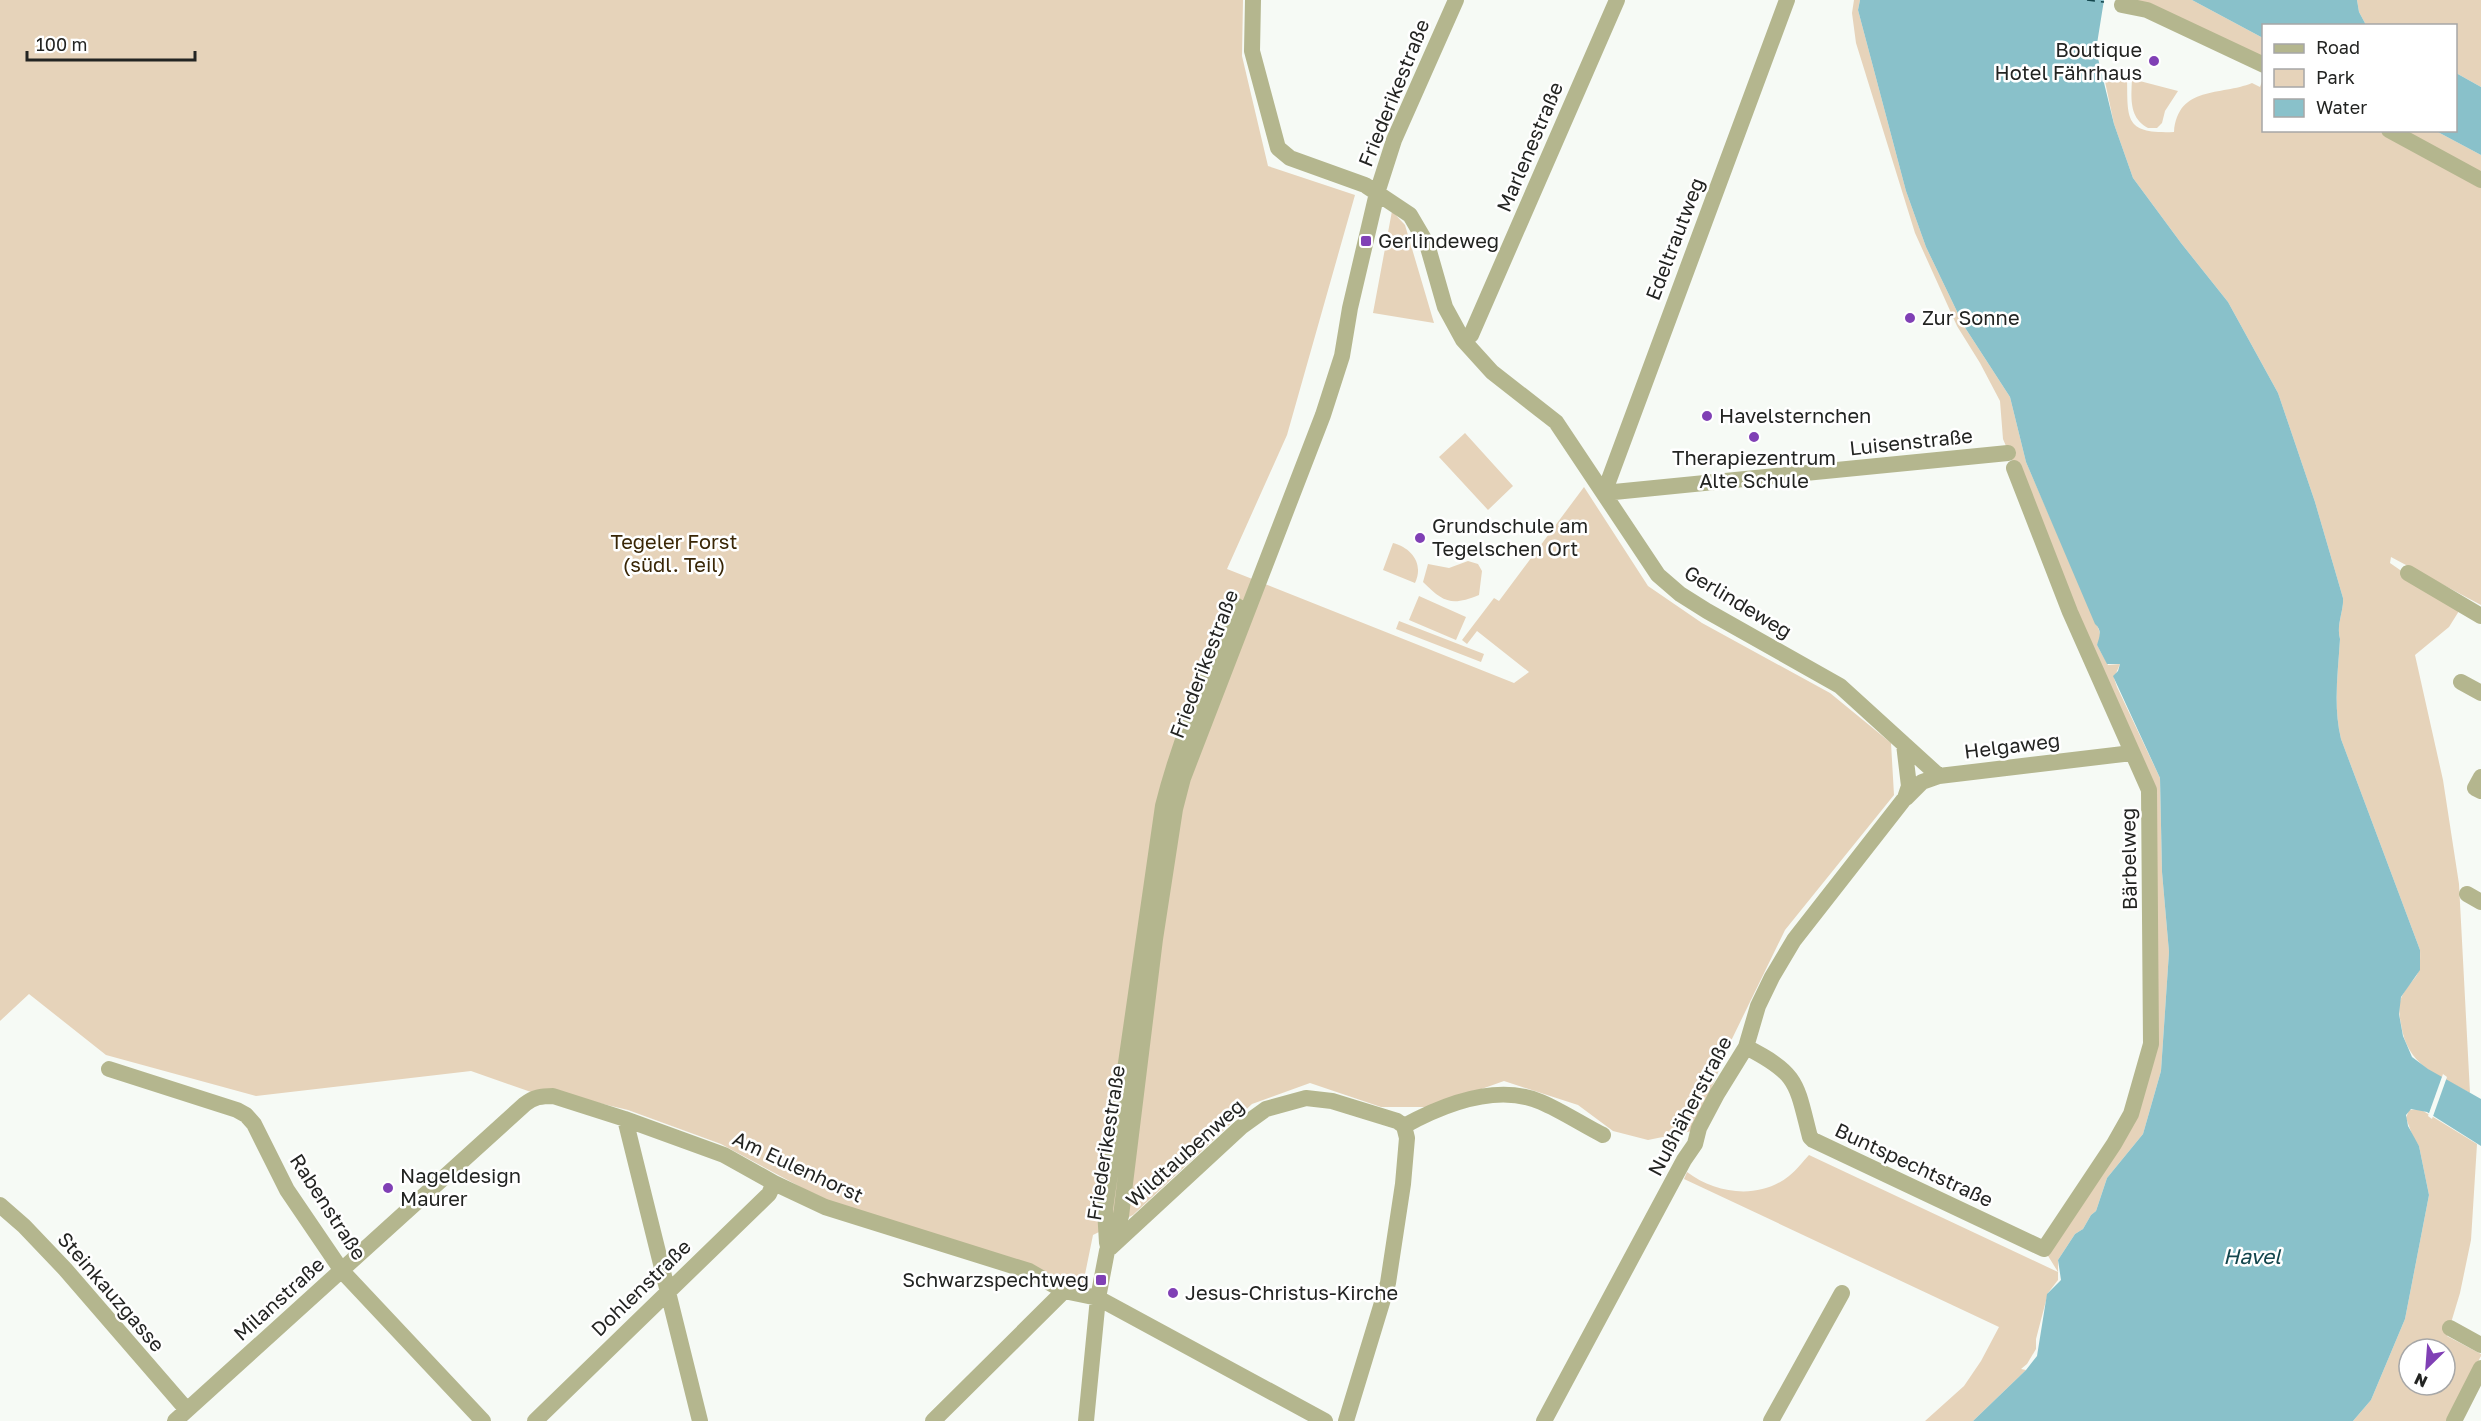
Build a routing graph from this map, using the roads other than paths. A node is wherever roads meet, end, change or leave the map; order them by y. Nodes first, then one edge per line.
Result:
1 (1253, 0) edge
2 (1456, 0) edge
3 (1617, 0) edge
4 (1787, 0) edge
5 (2122, 5) dead end
6 (2262, 64) edge
7 (2393, 132) edge
8 (2481, 180) edge
9 (1377, 193) junction
10 (1463, 340) junction
11 (2011, 460) joint
12 (1604, 493) junction
13 (2408, 573) dead end
14 (2481, 616) edge
15 (2461, 682) dead end
16 (2481, 693) edge
17 (1905, 750) junction
18 (2132, 753) junction
19 (1939, 776) junction
20 (2481, 777) edge
21 (2481, 791) edge
22 (1905, 798) junction
23 (1746, 1047) junction
24 (109, 1070) dead end
25 (517, 1111) joint
26 (625, 1119) junction
27 (1404, 1126) junction
28 (1603, 1135) dead end
29 (774, 1183) junction
30 (0, 1205) edge
31 (2044, 1249) joint
32 (1107, 1251) junction
33 (342, 1271) junction
34 (668, 1290) junction
35 (1064, 1291) junction
36 (1842, 1293) dead end
37 (1098, 1299) junction
38 (2450, 1328) dead end
39 (2481, 1345) edge
40 (2481, 1368) edge
41 (181, 1416) edge
42 (483, 1421) edge
43 (535, 1421) edge
44 (700, 1421) edge
45 (933, 1421) edge
46 (1086, 1421) edge
47 (1325, 1421) edge
48 (1346, 1421) edge
49 (1544, 1421) edge
50 (1771, 1421) edge
51 (2454, 1421) edge

1 - 9 street, Gerlindeweg
2 - 9 street, Friederikestraße
3 - 10 street, Marlenestraße
4 - 12 street, Edeltrautweg
5 - 6 street
7 - 8 street
9 - 10 street, Gerlindeweg
9 - 32 street, Friederikestraße
10 - 12 street, Gerlindeweg
11 - 12 street, Luisenstraße
11 - 18 street, Bärbelweg
12 - 17 street, Gerlindeweg
13 - 14 street
15 - 16 street
17 - 19 street, Gerlindeweg
17 - 22 street
18 - 19 street, Helgaweg
18 - 31 street, Bärbelweg
19 - 22 street, Helgaweg
20 - 21 street
22 - 23 street, Nußhäherstraße
23 - 31 street, Buntspechtstraße
23 - 49 street, Nußhäherstraße
24 - 33 street, Rabenstraße
25 - 26 street, Am Eulenhorst
25 - 33 street, Milanstraße
26 - 29 street, Am Eulenhorst
26 - 34 street
27 - 28 street
27 - 32 street, Wildtaubenweg
27 - 48 street
29 - 34 street, Dohlenstraße
29 - 35 street, Am Eulenhorst
30 - 41 street, Steinkauzgasse
32 - 37 street, Friederikestraße
33 - 41 street, Milanstraße
33 - 42 street, Rabenstraße
34 - 43 street, Dohlenstraße
34 - 44 street
35 - 37 street, Am Eulenhorst
35 - 45 street
36 - 50 street
37 - 46 street, Friederikestraße
37 - 47 street
38 - 39 street
40 - 51 street

